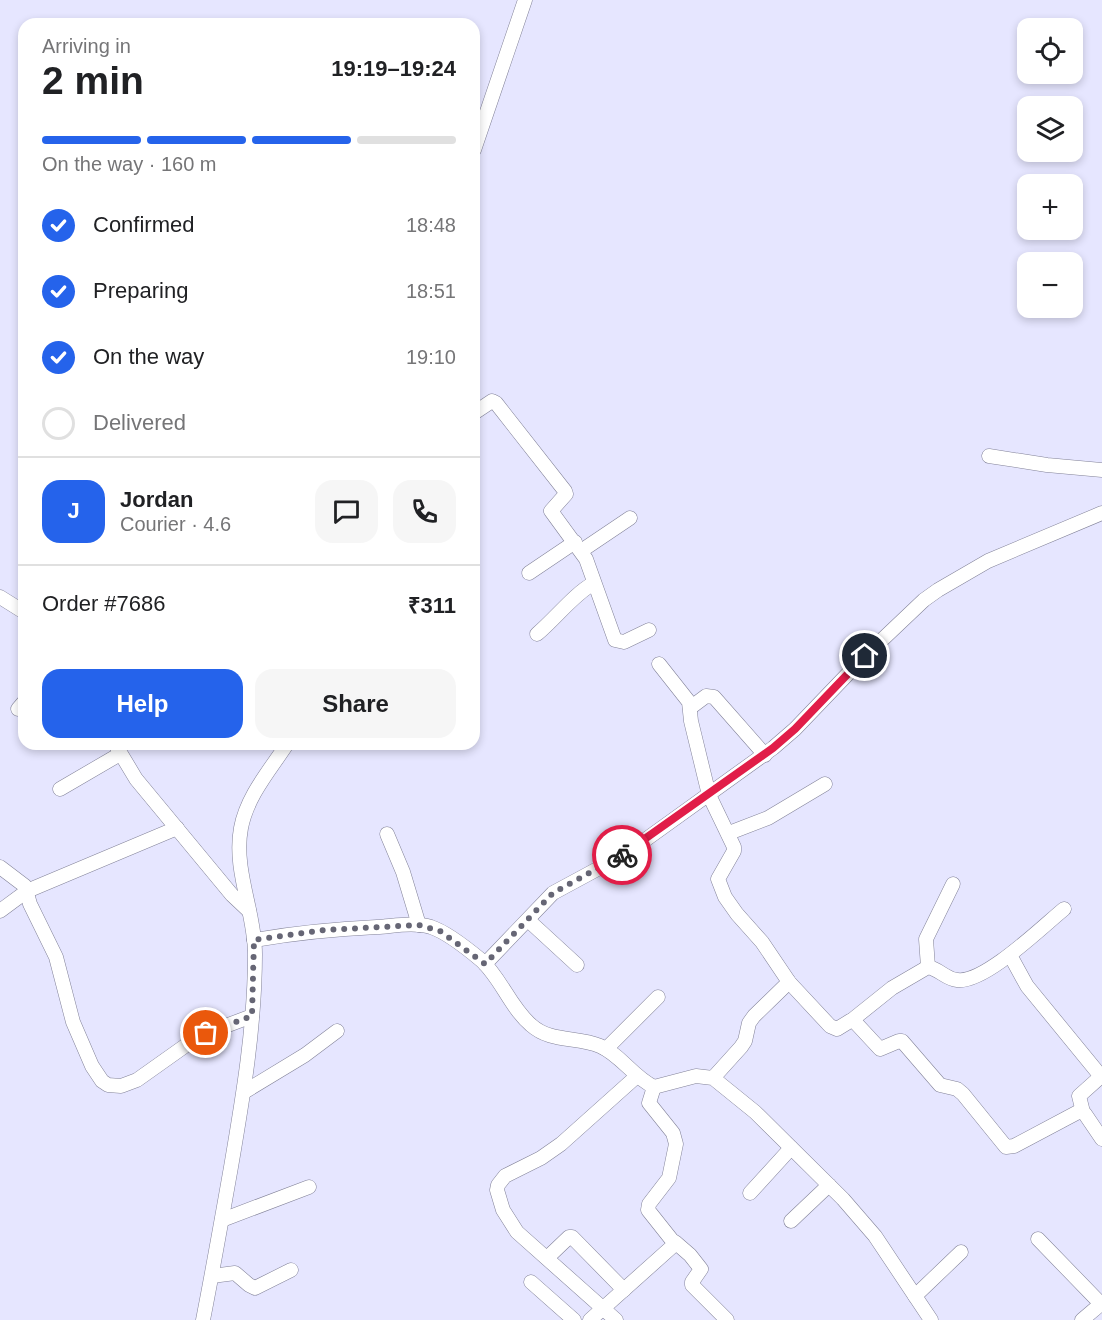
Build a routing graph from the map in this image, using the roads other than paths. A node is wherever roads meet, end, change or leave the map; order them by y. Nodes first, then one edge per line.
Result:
1 (525, 0) edge
2 (480, 132) edge
3 (480, 409) edge
4 (990, 456) dead end
5 (1102, 470) edge
6 (1102, 513) edge
7 (630, 518) dead end
8 (578, 546) junction
9 (529, 573) dead end
10 (594, 583) junction
11 (0, 597) edge
12 (18, 608) edge
13 (650, 630) dead end
14 (537, 634) dead end
15 (659, 664) dead end
16 (690, 708) junction
17 (116, 750) edge
18 (118, 750) edge
19 (283, 750) edge
20 (765, 755) junction
21 (825, 784) dead end
22 (60, 789) dead end
23 (710, 795) junction
24 (177, 828) junction
25 (729, 833) junction
26 (387, 834) dead end
27 (0, 867) edge
28 (953, 884) dead end
29 (27, 891) junction
30 (1064, 909) dead end
31 (0, 910) edge
32 (249, 912) junction
33 (528, 920) junction
34 (419, 925) junction
35 (254, 940) junction
36 (1010, 955) junction
37 (485, 964) junction
38 (577, 965) dead end
39 (928, 967) junction
40 (789, 982) junction
41 (658, 997) dead end
42 (252, 1016) junction
43 (852, 1020) junction
44 (337, 1031) dead end
45 (606, 1049) junction
46 (637, 1076) junction
47 (713, 1078) junction
48 (654, 1087) junction
49 (244, 1092) junction
50 (1083, 1112) junction
51 (1102, 1139) edge
52 (792, 1148) junction
53 (829, 1185) junction
54 (309, 1187) dead end
55 (750, 1193) dead end
56 (222, 1220) junction
57 (791, 1221) dead end
58 (1038, 1239) dead end
59 (675, 1242) junction
60 (961, 1252) dead end
61 (547, 1258) junction
62 (291, 1270) dead end
63 (212, 1276) junction
64 (531, 1282) dead end
65 (624, 1290) junction
66 (915, 1296) junction
67 (1102, 1303) edge
68 (602, 1308) junction
69 (203, 1320) edge
70 (574, 1320) edge
71 (590, 1320) edge
72 (616, 1320) edge
73 (727, 1320) edge
74 (931, 1320) edge
75 (1082, 1320) edge

1 - 2 street
3 - 8 street
4 - 5 street
6 - 20 street
7 - 8 street
8 - 9 street
8 - 10 street
10 - 13 street
10 - 14 street
11 - 12 street
15 - 16 street
16 - 20 street
16 - 23 street
17 - 22 street
18 - 24 street
19 - 32 street
20 - 23 street
21 - 25 street
23 - 25 street
23 - 33 street
24 - 29 street
24 - 32 street
25 - 40 street
26 - 34 street
27 - 29 street
28 - 39 street
29 - 31 street
29 - 42 street
30 - 36 street
32 - 35 street
33 - 37 street
33 - 38 street
34 - 35 street
34 - 37 street
35 - 42 street
36 - 39 street
36 - 50 street
37 - 45 street
39 - 43 street
40 - 43 street
40 - 47 street
41 - 45 street
42 - 49 street
43 - 50 street
44 - 49 street
45 - 46 street
46 - 48 street
46 - 61 street
47 - 48 street
47 - 52 street
48 - 59 street
49 - 56 street
50 - 51 street
52 - 53 street
52 - 55 street
53 - 57 street
53 - 66 street
54 - 56 street
56 - 63 street
58 - 67 street
59 - 65 street
59 - 73 street
60 - 66 street
61 - 65 street
61 - 68 street
62 - 63 street
63 - 69 street
64 - 70 street
65 - 68 street
66 - 74 street
67 - 75 street
68 - 71 street
68 - 72 street

